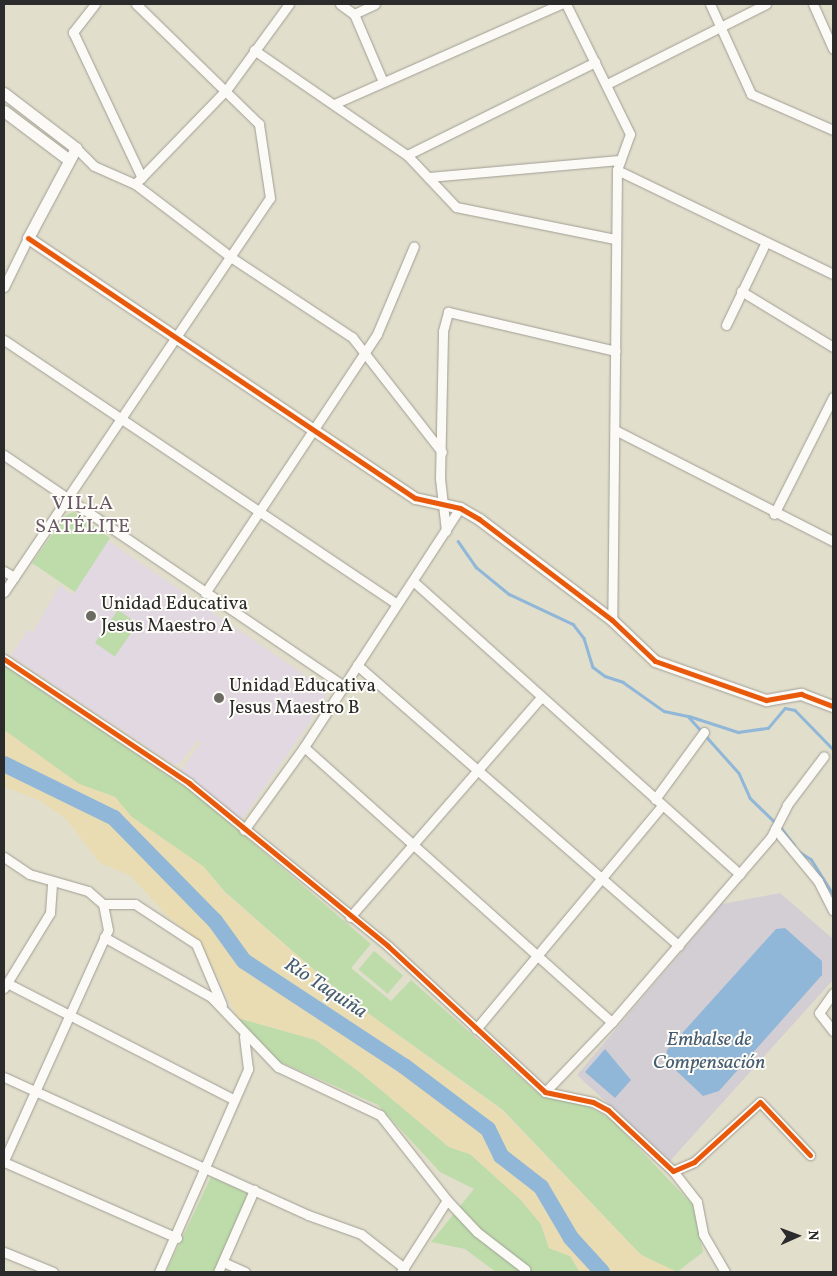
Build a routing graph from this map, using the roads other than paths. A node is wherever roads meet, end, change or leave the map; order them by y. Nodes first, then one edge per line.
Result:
1 (95, 4) edge
2 (136, 4) edge
3 (289, 4) edge
4 (340, 4) edge
5 (376, 4) edge
6 (561, 4) edge
7 (566, 4) edge
8 (710, 4) edge
9 (766, 4) edge
10 (813, 4) edge
11 (354, 14) junction
12 (720, 27) junction
13 (833, 49) edge
14 (254, 50) junction
15 (595, 62) junction
16 (383, 82) junction
17 (607, 84) junction
18 (227, 89) junction
19 (4, 93) edge
20 (334, 104) junction
21 (4, 111) edge
22 (833, 130) edge
23 (76, 148) junction
24 (407, 156) junction
25 (70, 160) junction
26 (620, 160) junction
27 (617, 170) junction
28 (428, 177) junction
29 (138, 181) junction
30 (28, 238) junction
31 (615, 239) junction
32 (766, 242) junction
33 (414, 246) dead end
34 (232, 258) junction
35 (833, 274) edge
36 (4, 287) edge
37 (741, 291) junction
38 (726, 326) dead end
39 (176, 338) junction
40 (4, 340) edge
41 (833, 347) edge
42 (366, 351) junction
43 (616, 351) junction
44 (833, 396) edge
45 (119, 416) junction
46 (615, 430) junction
47 (314, 433) junction
48 (442, 452) junction
49 (4, 456) edge
50 (67, 498) junction
51 (440, 502) junction
52 (460, 508) junction
53 (259, 510) junction
54 (774, 514) junction
55 (446, 530) junction
56 (833, 542) edge
57 (4, 571) edge
58 (14, 578) junction
59 (413, 581) junction
60 (4, 592) edge
61 (205, 593) junction
62 (397, 604) junction
63 (612, 620) junction
64 (4, 659) edge
65 (357, 665) junction
66 (342, 685) junction
67 (541, 697) junction
68 (833, 706) edge
69 (704, 732) dead end
70 (304, 747) junction
71 (824, 756) dead end
72 (480, 771) junction
73 (655, 800) junction
74 (662, 806) junction
75 (775, 829) junction
76 (244, 830) junction
77 (415, 846) junction
78 (4, 857) edge
79 (740, 874) junction
80 (600, 882) junction
81 (52, 883) junction
82 (103, 904) junction
83 (833, 910) edge
84 (350, 917) junction
85 (104, 937) junction
86 (679, 946) junction
87 (539, 955) junction
88 (6, 985) edge
89 (833, 993) edge
90 (224, 1009) junction
91 (66, 1015) junction
92 (612, 1022) junction
93 (476, 1029) junction
94 (833, 1032) edge
95 (244, 1036) junction
96 (4, 1077) edge
97 (33, 1092) junction
98 (545, 1092) junction
99 (233, 1099) junction
100 (810, 1155) dead end
101 (4, 1161) edge
102 (203, 1167) junction
103 (673, 1171) junction
104 (254, 1190) junction
105 (446, 1200) junction
106 (177, 1238) junction
107 (4, 1252) edge
108 (223, 1262) junction
109 (525, 1269) dead end
110 (402, 1270) edge
111 (53, 1272) edge
112 (159, 1272) edge
113 (218, 1272) edge
114 (245, 1272) edge
115 (725, 1272) edge

1 - 29 street
2 - 18 street
3 - 14 street
4 - 11 street
5 - 11 street
6 - 16 street
7 - 15 street
8 - 12 street
9 - 12 street
10 - 13 street
11 - 16 street
12 - 17 street
12 - 22 street
14 - 18 street
14 - 20 street
15 - 17 street
15 - 24 street
16 - 20 street
17 - 26 street
18 - 29 street
18 - 34 street
19 - 23 street
20 - 24 street
21 - 25 street
23 - 25 street
23 - 29 street
24 - 28 street
25 - 30 street
26 - 27 street
26 - 28 street
27 - 31 street
27 - 32 street
28 - 31 street
29 - 34 street
30 - 36 street
30 - 39 street
31 - 43 street
32 - 35 street
32 - 37 street
33 - 42 street
34 - 39 street
34 - 42 street
37 - 38 street
37 - 41 street
39 - 45 street
39 - 47 street
40 - 45 street
42 - 47 street
42 - 48 street
43 - 46 street
43 - 48 street
44 - 54 street
45 - 50 street
45 - 53 street
46 - 54 street
46 - 63 street
47 - 51 street
47 - 53 street
48 - 51 street
49 - 50 street
50 - 58 street
50 - 61 street
51 - 52 street
51 - 55 street
52 - 55 street
52 - 63 street
53 - 61 street
53 - 62 street
54 - 56 street
55 - 59 street
57 - 58 street
58 - 60 street
59 - 62 street
59 - 67 street
61 - 66 street
62 - 65 street
63 - 68 street
64 - 76 street
65 - 66 street
65 - 72 street
66 - 70 street
67 - 72 street
67 - 73 street
69 - 73 street
70 - 76 street
70 - 77 street
71 - 75 street
72 - 77 street
72 - 80 street
73 - 74 street
74 - 79 street
74 - 80 street
75 - 79 street
75 - 83 street
76 - 84 street
77 - 84 street
77 - 87 street
78 - 81 street
79 - 86 street
80 - 86 street
80 - 87 street
81 - 82 street
81 - 88 street
82 - 85 street
82 - 90 street
84 - 93 street
85 - 90 street
85 - 91 street
86 - 92 street
87 - 92 street
87 - 93 street
88 - 91 street
89 - 94 street
90 - 95 street
91 - 97 street
91 - 99 street
92 - 98 street
93 - 98 street
95 - 99 street
95 - 105 street
96 - 97 street
97 - 101 street
97 - 102 street
98 - 103 street
99 - 102 street
100 - 103 street
101 - 106 street
102 - 104 street
102 - 106 street
103 - 115 street
104 - 108 street
104 - 110 street
105 - 109 street
105 - 110 street
106 - 112 street
107 - 111 street
108 - 113 street
108 - 114 street

